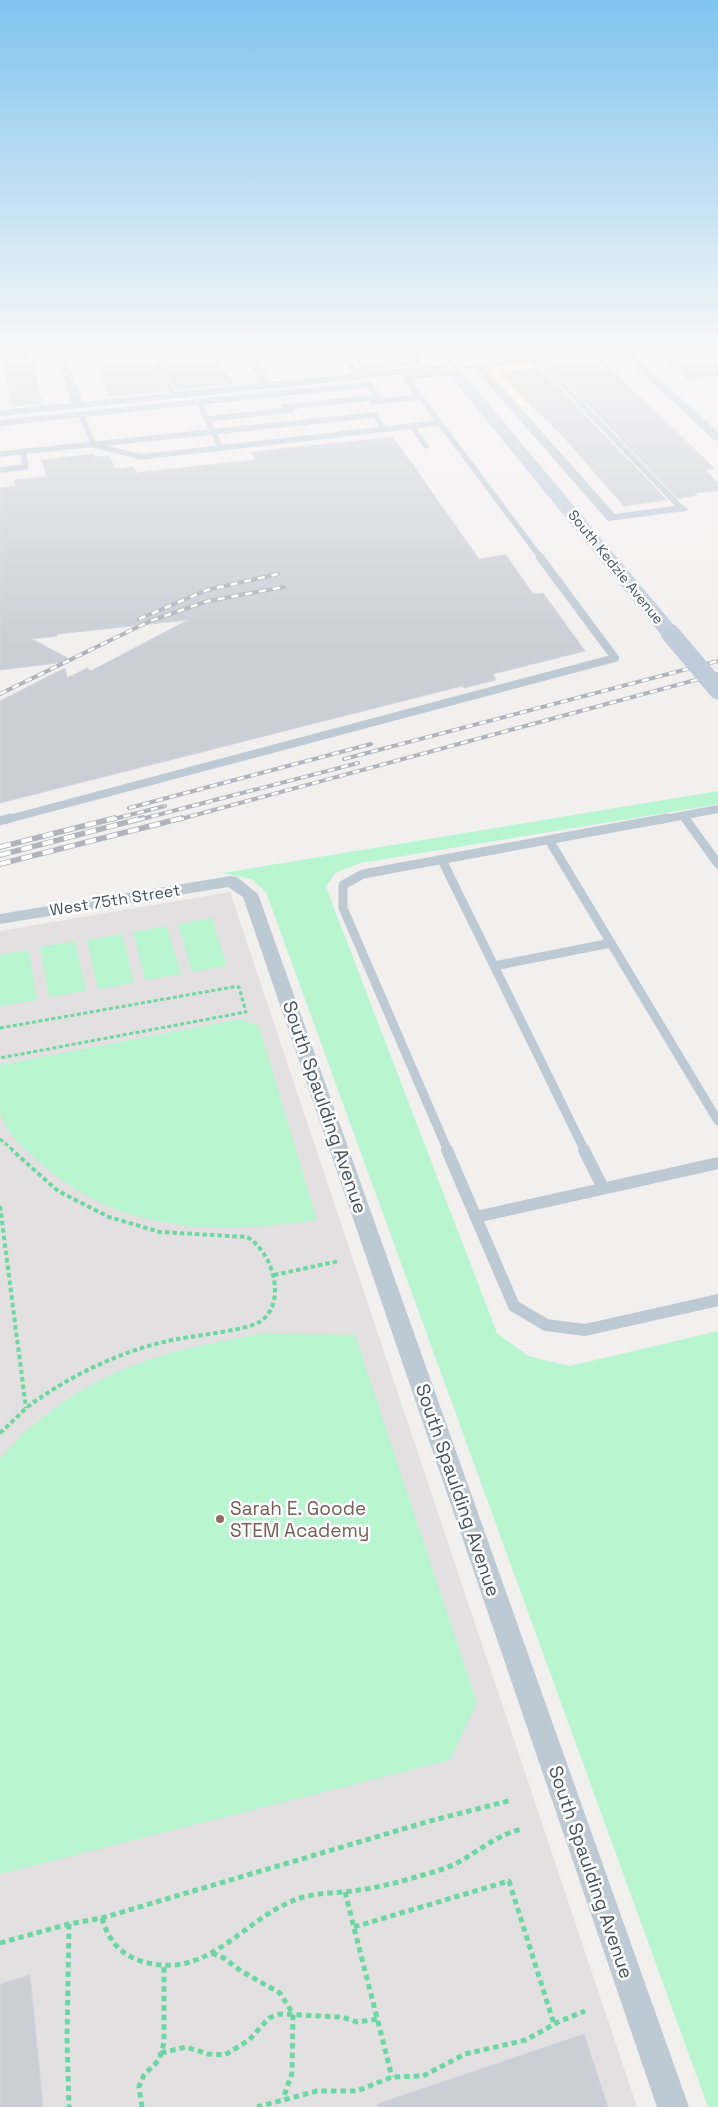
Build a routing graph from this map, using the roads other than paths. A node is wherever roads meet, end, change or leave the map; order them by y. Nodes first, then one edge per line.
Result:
1 (38, 450) edge
2 (117, 450) edge
3 (189, 450) edge
4 (459, 450) edge
5 (520, 450) edge
6 (552, 450) edge
7 (626, 450) edge
8 (23, 452) junction
9 (0, 454) edge
10 (0, 470) edge
11 (682, 509) joint
12 (718, 690) edge
13 (718, 809) edge
14 (683, 816) junction
15 (0, 821) edge
16 (549, 840) junction
17 (442, 860) junction
18 (718, 864) edge
19 (231, 881) joint
20 (0, 920) edge
21 (611, 943) junction
22 (494, 966) junction
23 (718, 1121) edge
24 (718, 1163) edge
25 (602, 1188) junction
26 (476, 1217) junction
27 (718, 1300) edge
28 (673, 2107) edge

1 - 8 lane
2 - 3 lane
4 - 15 lane
5 - 12 main road, South Kedzie Avenue, bridge
6 - 11 street, South Kedzie Avenue
7 - 11 lane
8 - 9 lane
8 - 10 lane
13 - 14 lane
14 - 16 lane
14 - 18 lane
16 - 17 lane
16 - 21 lane
17 - 22 lane
17 - 26 lane
19 - 20 street, West 75th Street
19 - 28 street, South Spaulding Avenue
21 - 22 lane
21 - 23 lane
22 - 25 lane
24 - 25 lane
25 - 26 lane
26 - 27 lane

